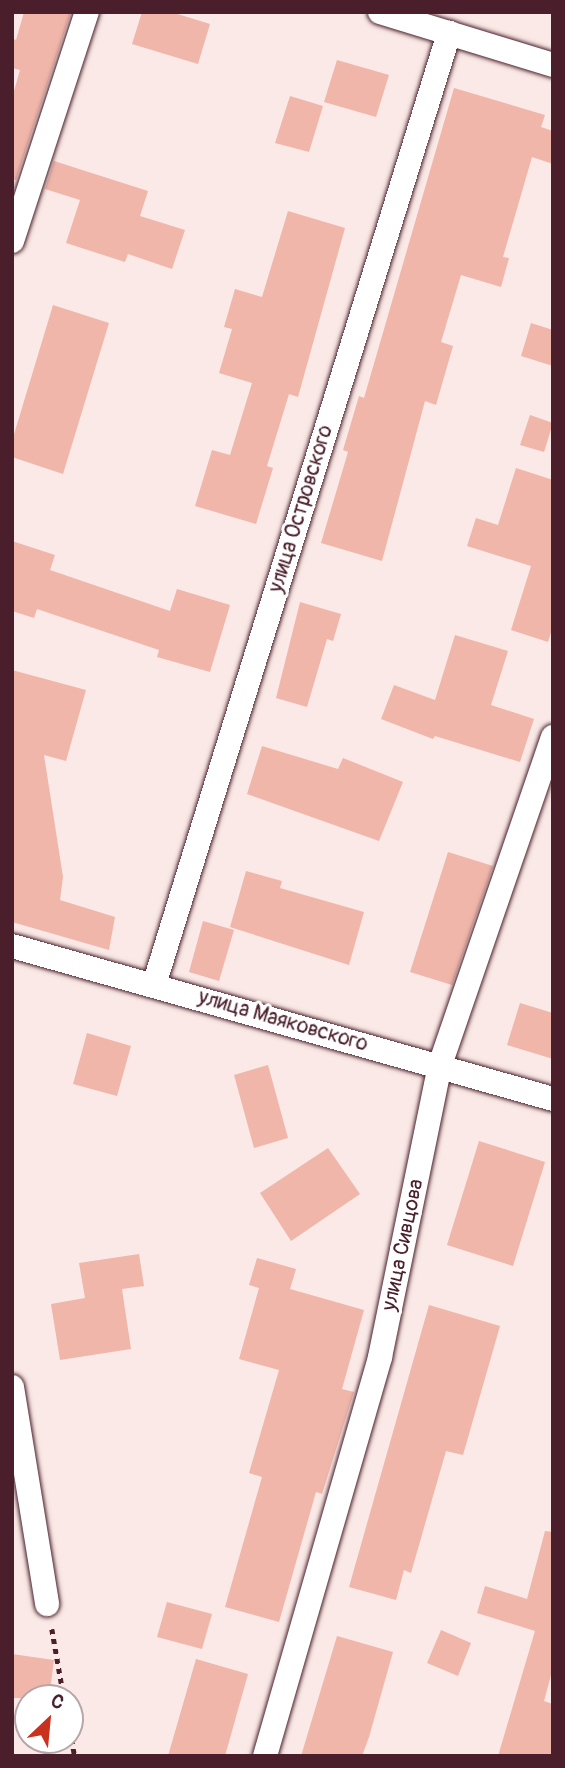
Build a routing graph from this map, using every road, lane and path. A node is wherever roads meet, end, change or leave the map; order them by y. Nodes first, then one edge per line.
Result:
1 (87, 12) edge
2 (380, 12) edge
3 (449, 33) junction
4 (553, 65) edge
5 (12, 241) edge
6 (553, 737) edge
7 (12, 946) edge
8 (154, 985) junction
9 (440, 1065) junction
10 (553, 1099) edge
11 (12, 1387) edge
12 (47, 1604) joint
13 (61, 1684) edge
14 (265, 1756) edge

1 - 5 street
2 - 3 street
3 - 4 street
3 - 8 street, улица Островского
6 - 9 street, улица Сивцова
7 - 8 street, улица Маяковского
8 - 9 street, улица Маяковского
9 - 10 street, улица Маяковского
9 - 14 street, улица Сивцова
11 - 12 street
12 - 13 path

